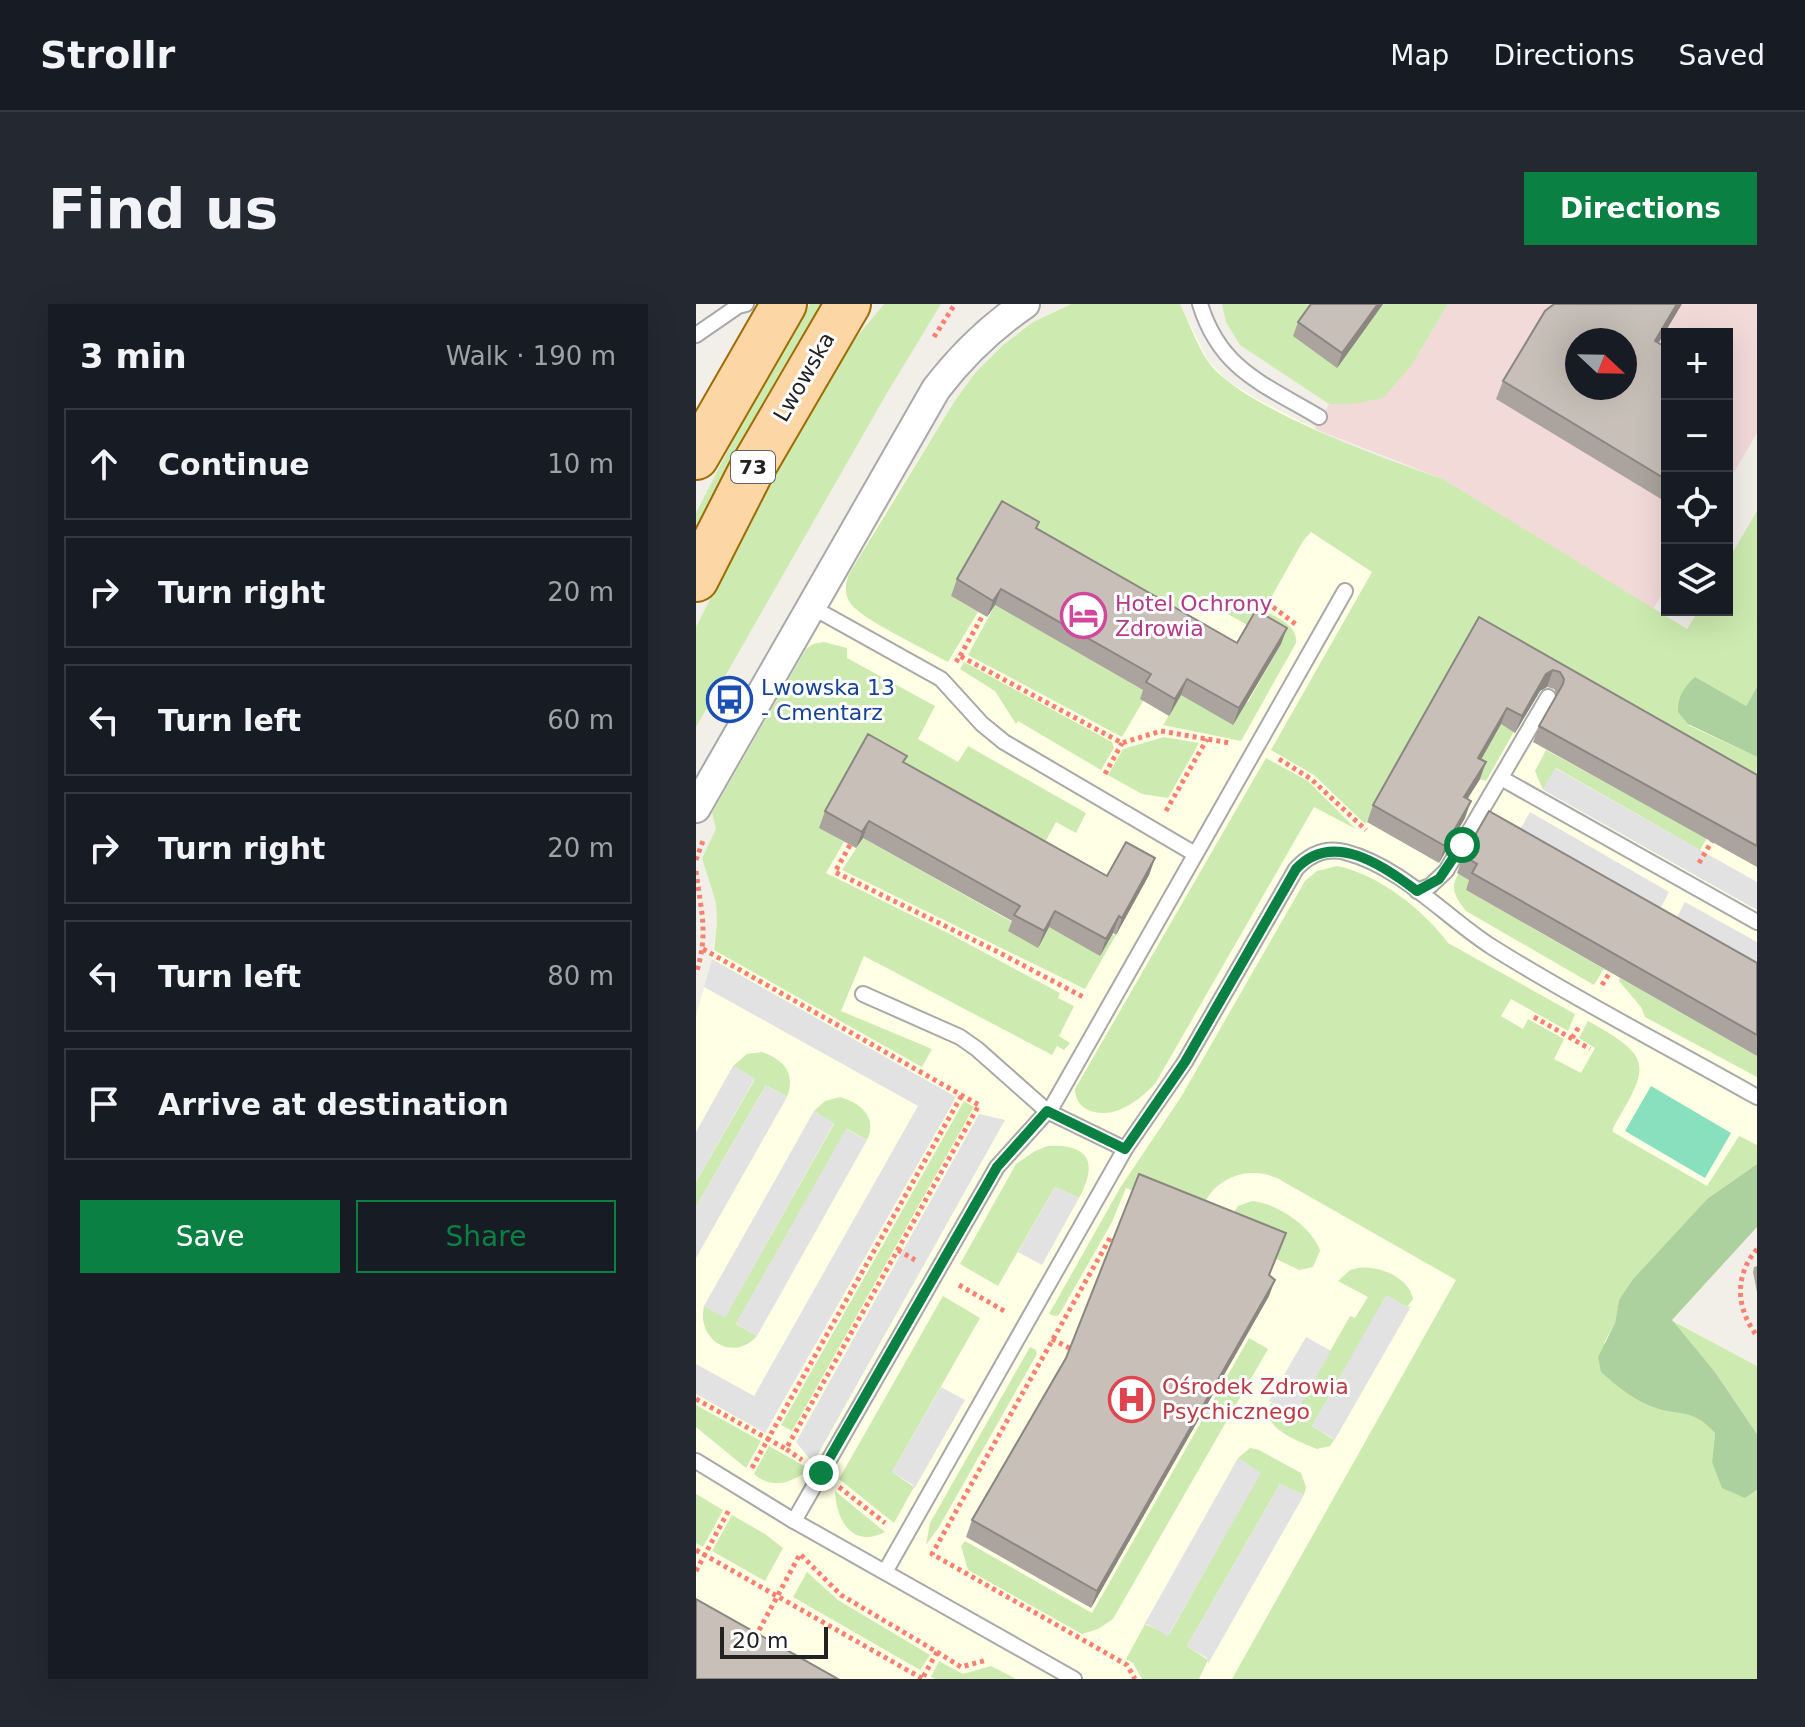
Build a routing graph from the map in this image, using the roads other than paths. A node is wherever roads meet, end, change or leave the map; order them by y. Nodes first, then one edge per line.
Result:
1 (848, 304) edge
2 (1025, 304) edge
3 (1200, 304) edge
4 (769, 308) edge
5 (696, 335) edge
6 (1319, 417) dead end
7 (696, 457) edge
8 (696, 579) edge
9 (1345, 591) dead end
10 (810, 606) junction
11 (1548, 697) edge
12 (1501, 778) junction
13 (696, 808) edge
14 (1195, 854) junction
15 (1417, 891) junction
16 (1757, 922) edge
17 (863, 994) dead end
18 (1757, 1097) edge
19 (1047, 1111) junction
20 (1125, 1149) junction
21 (696, 1461) edge
22 (794, 1521) junction
23 (885, 1572) junction
24 (1074, 1679) edge

1 - 8 main road, Lwowska / 73
2 - 10 street
3 - 6 lane
4 - 5 lane
4 - 7 main road, 73
9 - 14 lane
10 - 13 street
10 - 14 lane
11 - 12 lane
12 - 15 lane
12 - 16 lane
14 - 19 lane
15 - 18 lane
15 - 20 lane
17 - 19 lane
19 - 20 lane
19 - 22 lane
20 - 23 lane
21 - 22 lane
22 - 23 lane
23 - 24 lane

